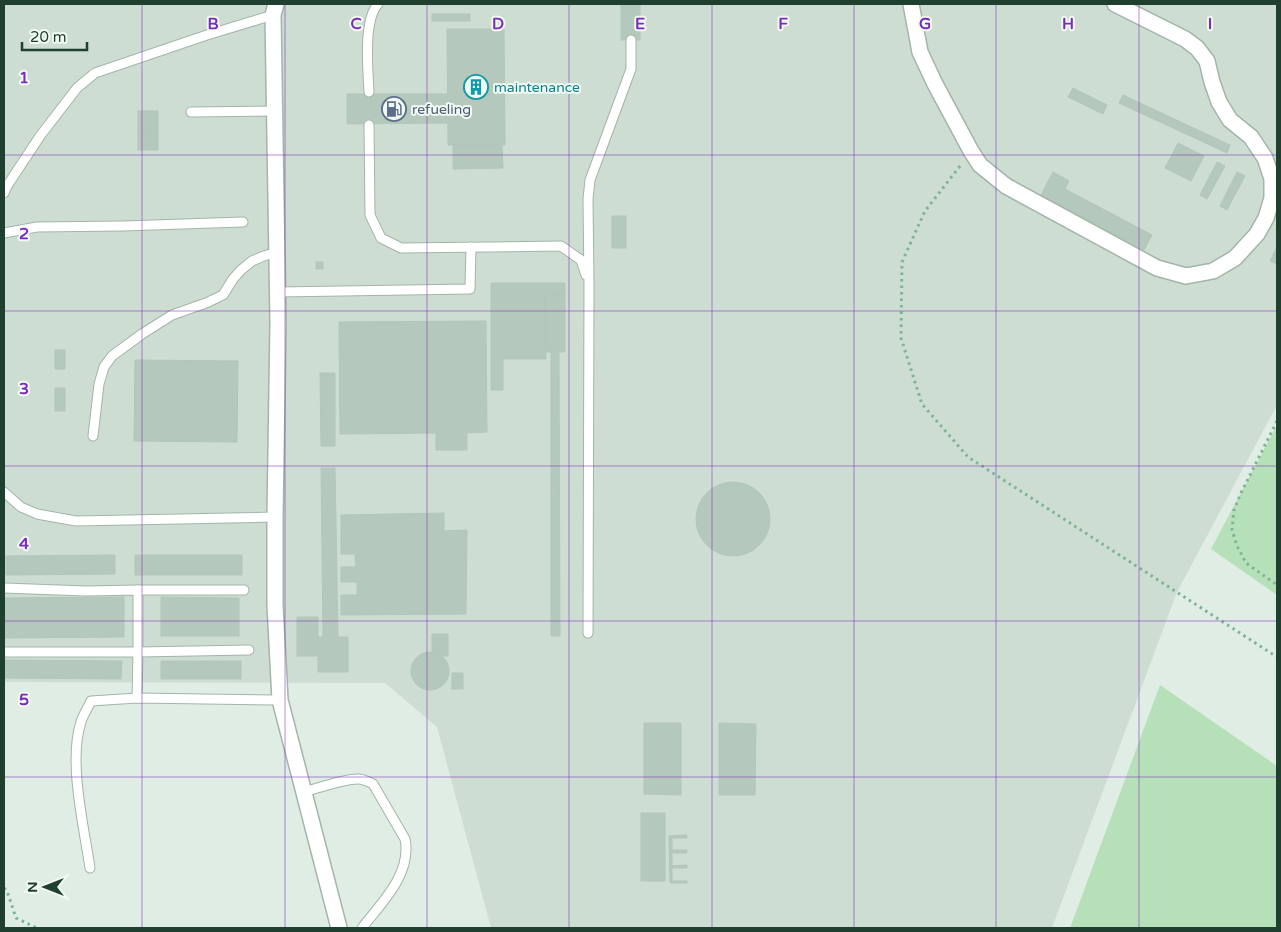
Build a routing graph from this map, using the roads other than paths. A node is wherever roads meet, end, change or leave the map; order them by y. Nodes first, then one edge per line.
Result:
1 (378, 4) edge
2 (911, 4) edge
3 (1115, 4) edge
4 (274, 9) edge
5 (630, 40) dead end
6 (369, 92) dead end
7 (274, 111) junction
8 (191, 112) dead end
9 (369, 125) dead end
10 (4, 193) edge
11 (243, 222) dead end
12 (4, 233) edge
13 (471, 247) junction
14 (277, 252) junction
15 (589, 285) junction
16 (278, 292) junction
17 (93, 436) dead end
18 (4, 492) edge
19 (274, 517) junction
20 (4, 588) edge
21 (138, 590) junction
22 (244, 590) dead end
23 (588, 633) dead end
24 (249, 650) dead end
25 (4, 652) edge
26 (138, 652) junction
27 (137, 698) junction
28 (280, 700) junction
29 (304, 792) junction
30 (90, 868) dead end
31 (339, 928) edge
32 (362, 928) edge

1 - 6 lane
2 - 3 street
4 - 7 street
4 - 10 lane
5 - 15 lane
7 - 8 lane
7 - 14 street
9 - 13 lane
11 - 12 lane
13 - 15 lane
13 - 16 lane
14 - 16 street
14 - 17 lane
15 - 23 lane
16 - 19 street
18 - 19 lane
19 - 28 street
20 - 21 lane
21 - 22 lane
21 - 26 lane
24 - 26 lane
25 - 26 lane
26 - 27 lane
27 - 28 lane
27 - 30 lane
28 - 29 street
29 - 31 street
29 - 32 lane

